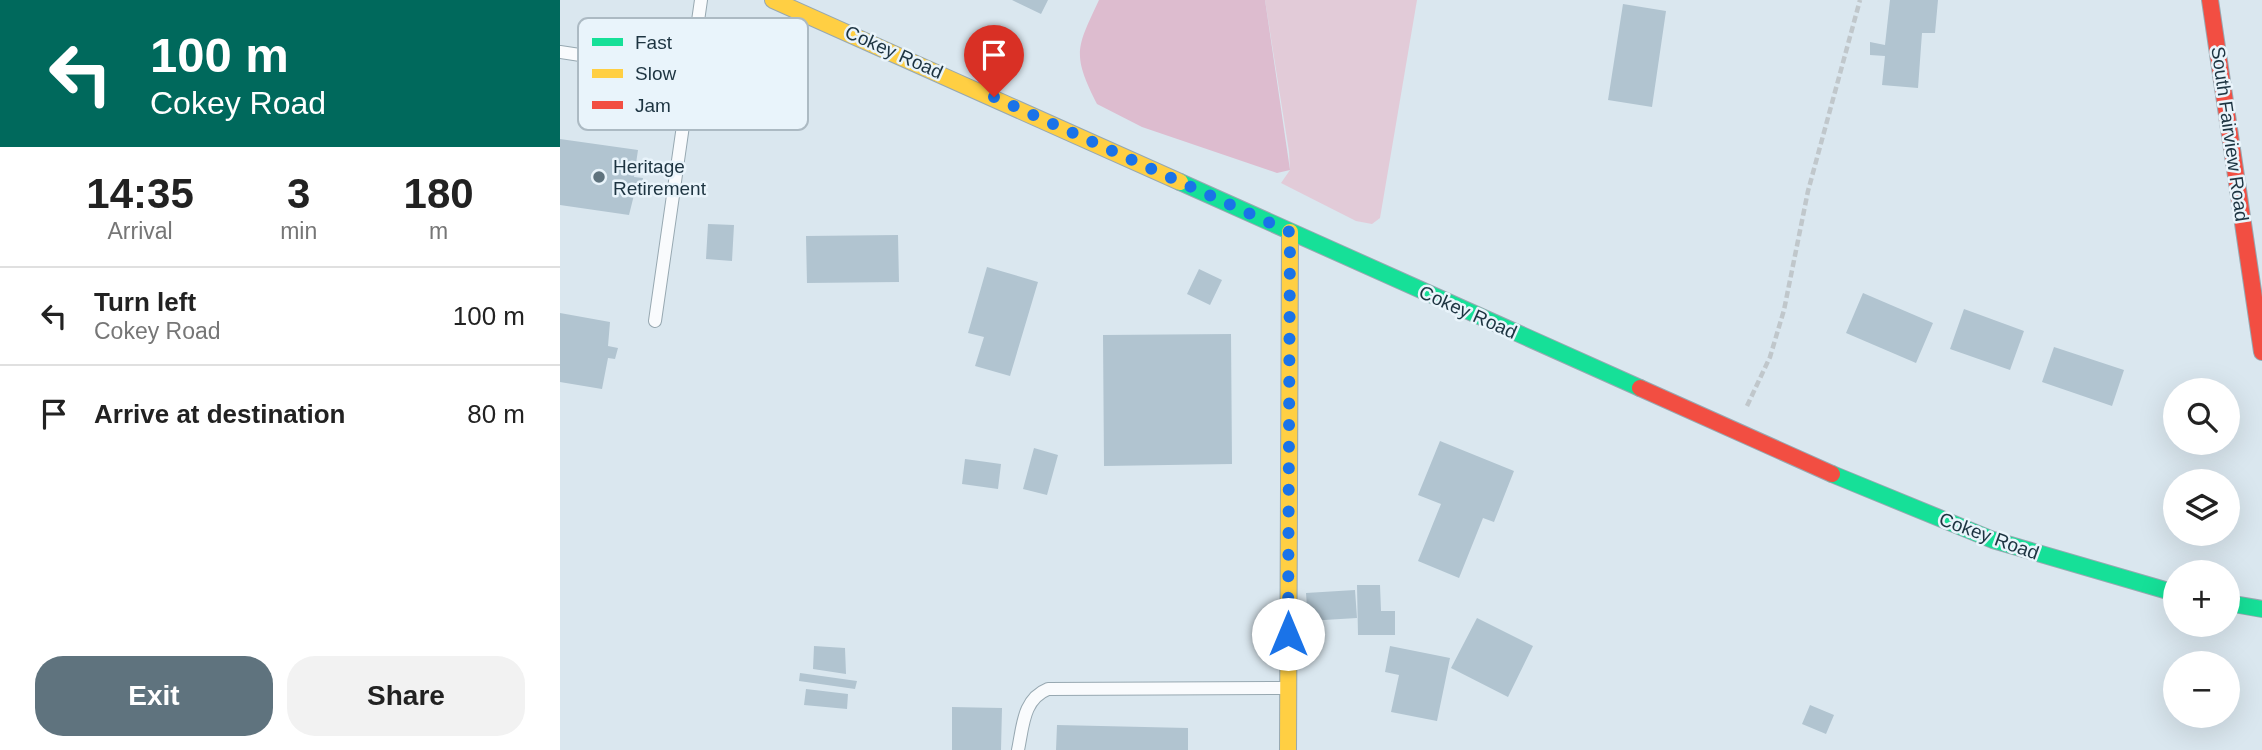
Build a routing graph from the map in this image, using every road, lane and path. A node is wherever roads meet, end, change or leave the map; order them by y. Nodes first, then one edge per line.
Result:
1 (701, 0) edge
2 (773, 0) edge
3 (1860, 0) edge
4 (2210, 0) edge
5 (698, 18) edge
6 (560, 52) edge
7 (578, 55) edge
8 (683, 130) edge
9 (1290, 232) junction
10 (655, 321) dead end
11 (2262, 352) edge
12 (1735, 432) junction
13 (2163, 590) edge
14 (2240, 605) edge
15 (2262, 610) edge
16 (1288, 688) junction
17 (1018, 750) edge
18 (1287, 750) edge

1 - 5 lane
2 - 9 street, Cokey Road
3 - 12 path
4 - 11 street, South Fairview Road
6 - 7 lane
8 - 10 lane
9 - 12 street, Cokey Road
9 - 16 street
12 - 13 street, Cokey Road
14 - 15 street
16 - 17 lane
16 - 18 street

